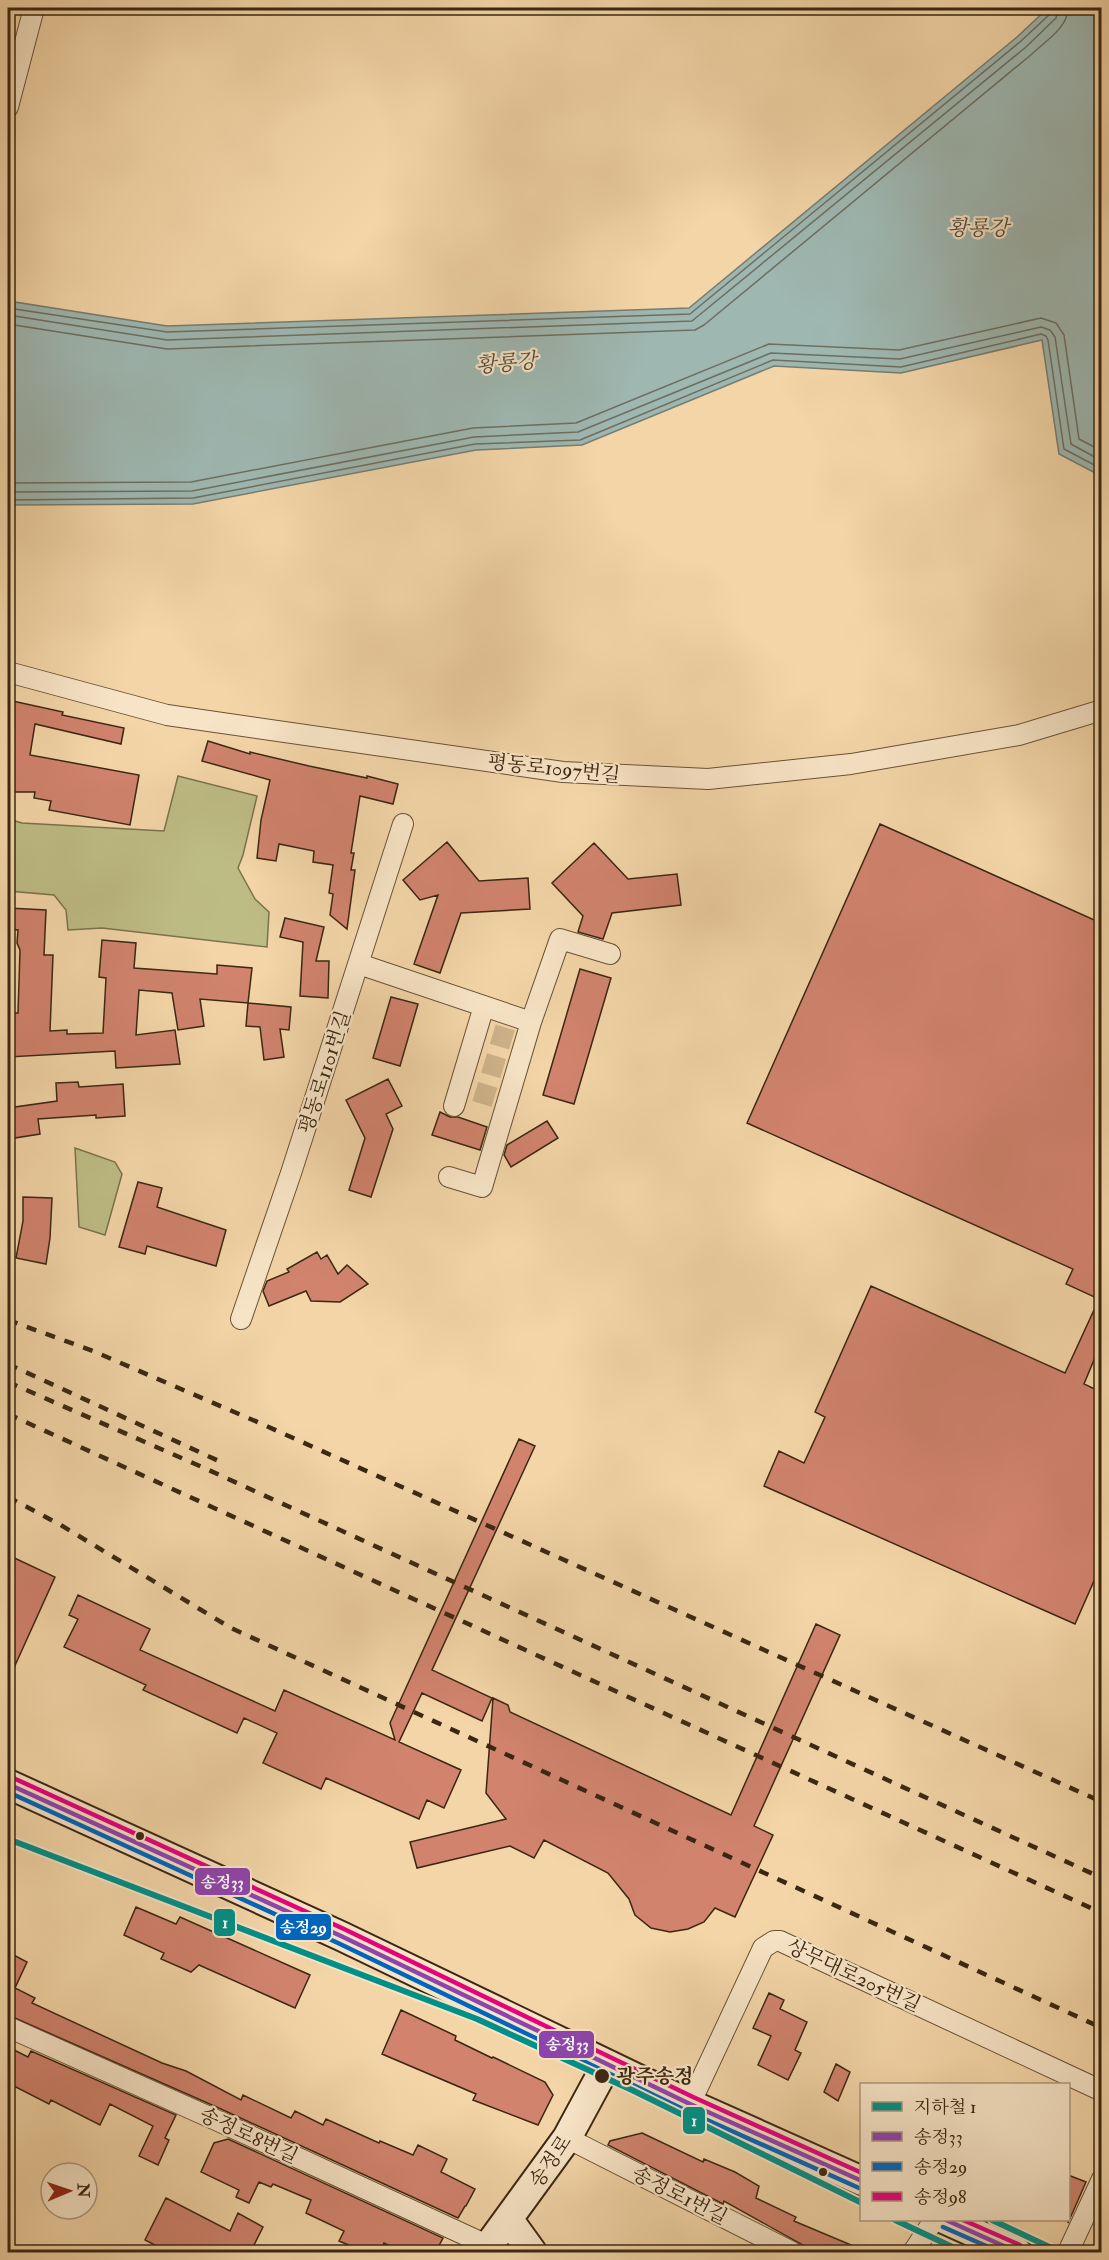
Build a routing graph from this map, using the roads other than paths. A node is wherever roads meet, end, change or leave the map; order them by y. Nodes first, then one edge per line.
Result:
1 (34, 8) edge
2 (8, 107) edge
3 (8, 672) edge
4 (1101, 710) edge
5 (403, 824) dead end
6 (610, 954) dead end
7 (359, 964) junction
8 (484, 1006) junction
9 (531, 1022) junction
10 (454, 1106) dead end
11 (449, 1177) dead end
12 (242, 1319) dead end
13 (8, 1787) edge
14 (8, 2027) edge
15 (607, 2064) junction
16 (1101, 2091) edge
17 (690, 2104) junction
18 (567, 2138) junction
19 (1101, 2179) edge
20 (860, 2181) edge
21 (509, 2220) junction
22 (932, 2221) edge
23 (948, 2221) edge
24 (487, 2249) edge
25 (532, 2253) edge
26 (792, 2253) edge
27 (913, 2253) edge
28 (1017, 2253) edge
29 (1068, 2253) edge

1 - 2 street
3 - 4 street, 평동로1097번길
5 - 7 street, 평동로1101번길
6 - 9 street
7 - 8 street
7 - 12 street, 평동로1101번길
8 - 9 street
8 - 10 street
9 - 11 street
13 - 15 main road
14 - 24 street, 송정로8번길
15 - 17 main road
15 - 18 main road, 송정로
16 - 17 street, 상무대로205번길
17 - 20 main road
18 - 21 main road, 송정로
18 - 26 street, 송정로1번길
19 - 29 street
21 - 24 main road, 송정로
21 - 25 main road
22 - 27 street
23 - 28 main road

